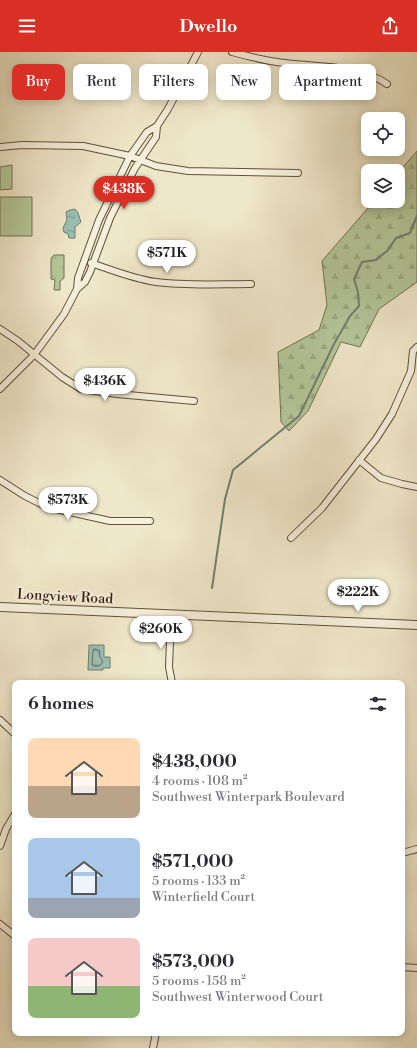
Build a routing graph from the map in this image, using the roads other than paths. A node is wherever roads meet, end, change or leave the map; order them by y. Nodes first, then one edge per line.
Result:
1 (198, 52) edge
2 (232, 52) edge
3 (387, 84) dead end
4 (157, 126) junction
5 (0, 147) edge
6 (130, 156) junction
7 (140, 160) junction
8 (298, 173) dead end
9 (84, 261) junction
10 (93, 264) junction
11 (251, 284) dead end
12 (77, 289) junction
13 (0, 329) edge
14 (417, 347) edge
15 (34, 355) junction
16 (417, 365) edge
17 (411, 371) junction
18 (0, 389) edge
19 (194, 401) dead end
20 (359, 460) junction
21 (0, 480) edge
22 (417, 487) edge
23 (150, 521) dead end
24 (291, 538) dead end
25 (0, 607) edge
26 (171, 615) junction
27 (417, 625) edge
28 (171, 680) edge
29 (0, 720) edge
30 (12, 731) edge
31 (12, 819) edge
32 (0, 846) edge
33 (417, 849) edge
34 (405, 852) edge
35 (0, 924) edge
36 (12, 934) edge
37 (405, 967) edge
38 (417, 968) edge
39 (155, 1036) edge
40 (153, 1048) edge

1 - 4 street
2 - 3 street
4 - 6 street
4 - 7 street
5 - 6 street
6 - 7 street
6 - 9 street
7 - 8 street
7 - 10 street
9 - 10 street
9 - 12 street
10 - 11 street
10 - 12 street
12 - 15 street
13 - 15 street
14 - 17 street
15 - 18 street
15 - 19 street
16 - 17 street
17 - 20 street
20 - 22 street
20 - 24 street
21 - 23 street
25 - 26 street, Longview Road
26 - 27 street, Longview Road
26 - 28 street
29 - 30 street
31 - 32 street
33 - 34 street
35 - 36 street
37 - 38 street
39 - 40 street

